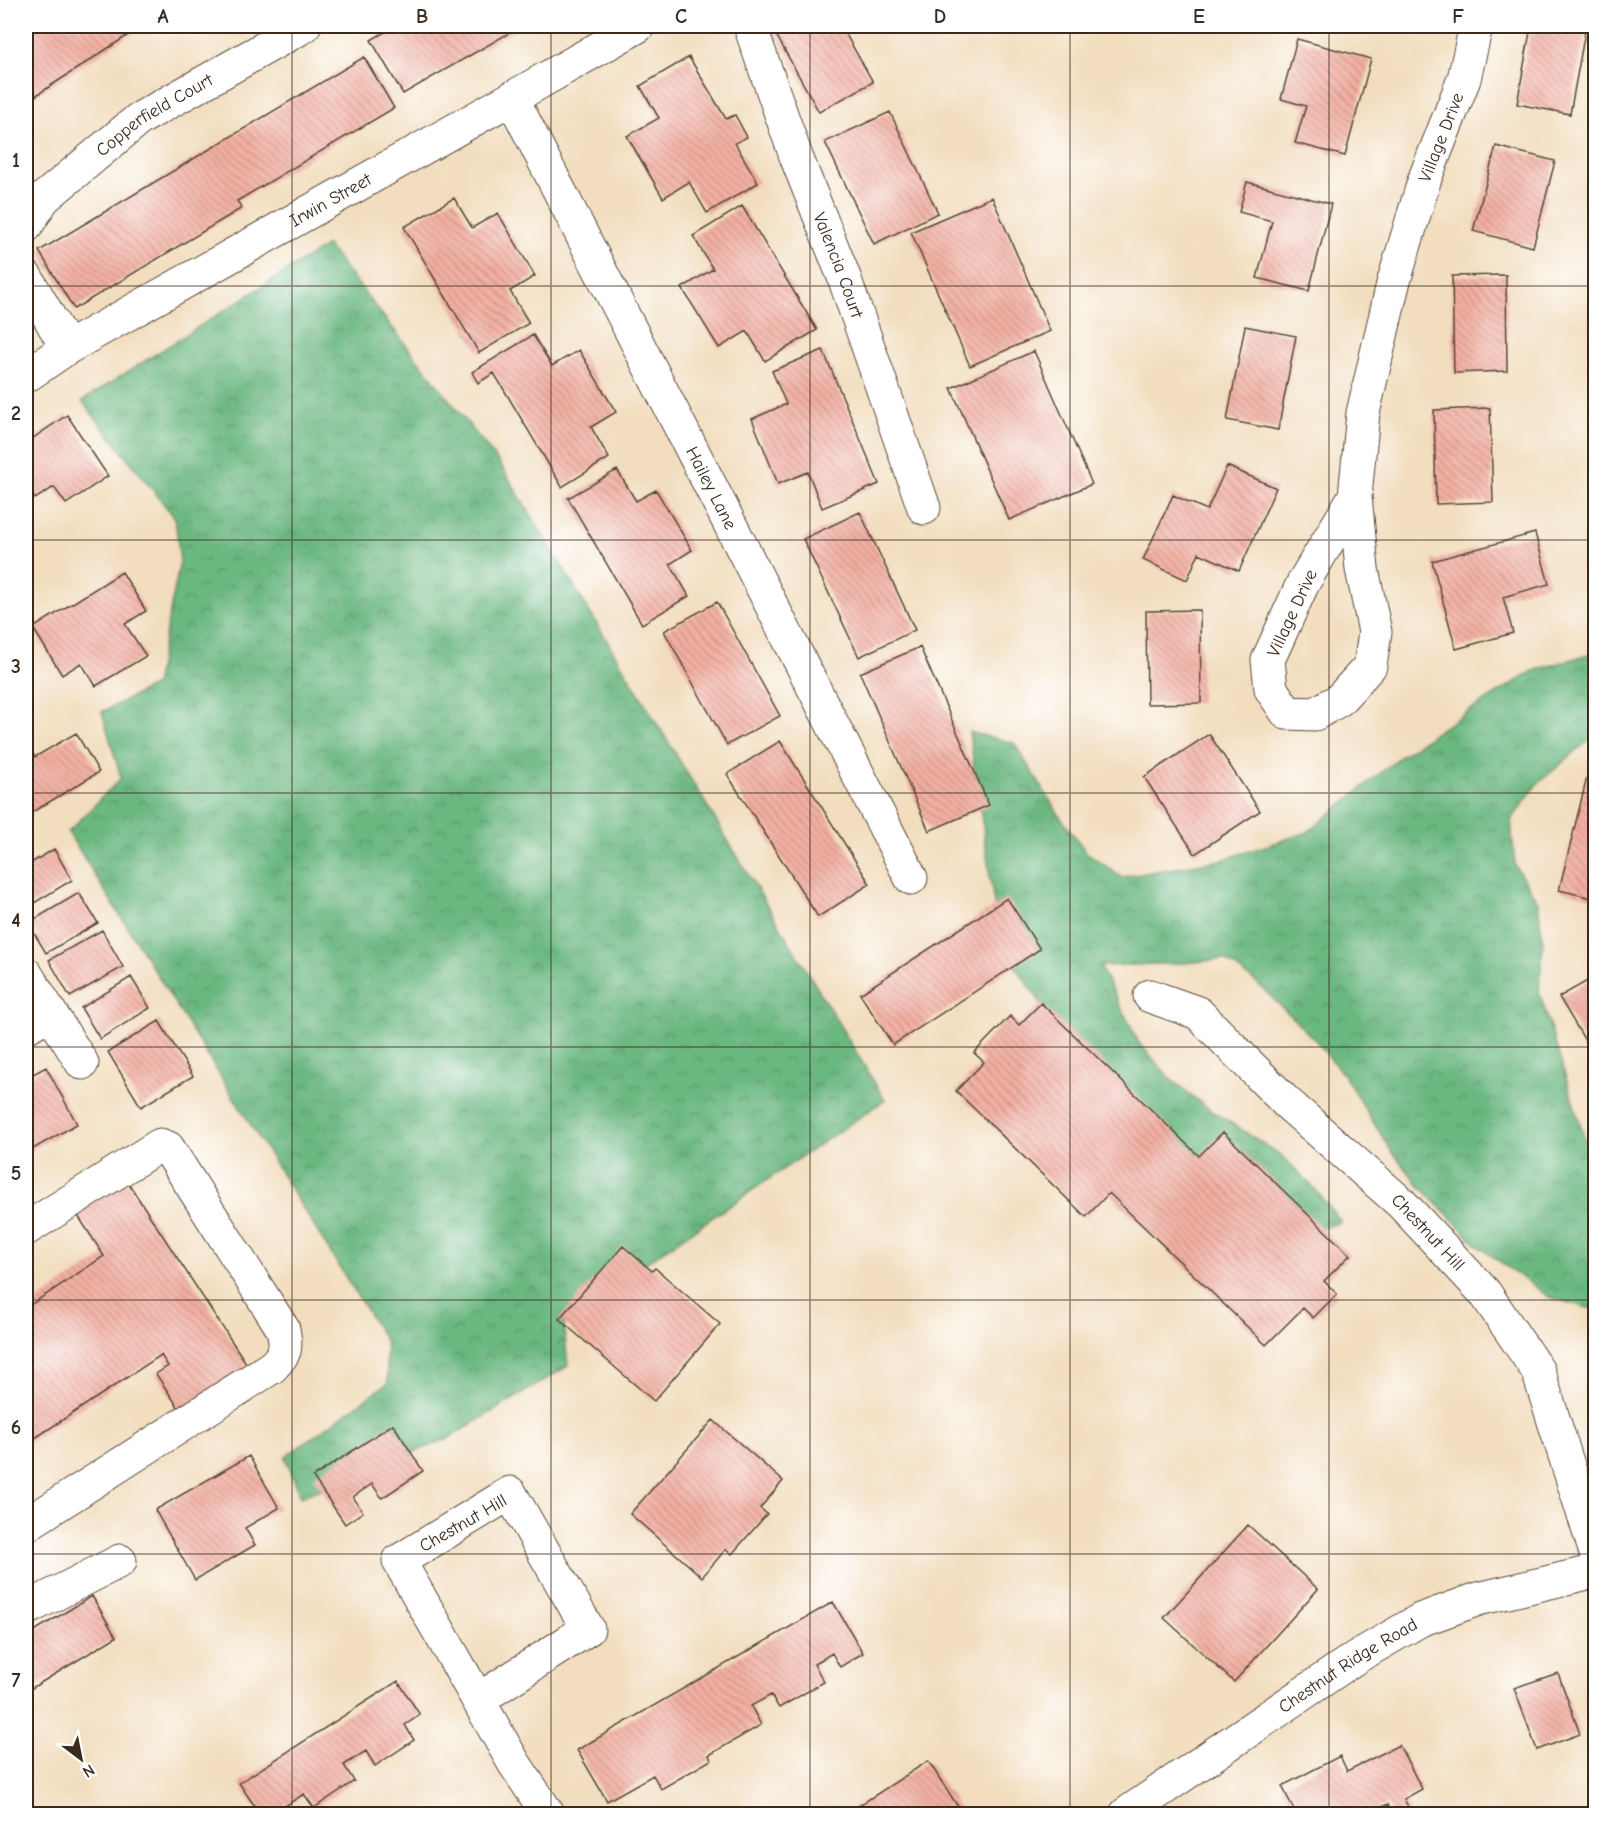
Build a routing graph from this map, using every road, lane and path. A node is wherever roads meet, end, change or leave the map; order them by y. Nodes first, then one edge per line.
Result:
1 (304, 26) edge
2 (638, 26) edge
3 (750, 26) edge
4 (1476, 26) edge
5 (512, 98) junction
6 (26, 226) edge
7 (26, 277) edge
8 (67, 348) junction
9 (26, 376) edge
10 (1355, 496) junction
11 (924, 508) dead end
12 (910, 878) dead end
13 (26, 974) edge
14 (1150, 996) dead end
15 (38, 1020) edge
16 (82, 1063) dead end
17 (26, 1229) edge
18 (26, 1525) edge
19 (1596, 1553) edge
20 (120, 1561) dead end
21 (1596, 1571) edge
22 (26, 1609) edge
23 (478, 1700) junction
24 (548, 1815) edge
25 (1126, 1815) edge

1 - 6 street, Copperfield Court
2 - 5 street, Irwin Street
3 - 11 street, Valencia Court
4 - 10 street, Village Drive
5 - 8 street, Irwin Street
5 - 12 street, Hailey Lane
7 - 8 street
8 - 9 street, Irwin Street
10 - 10 street, Village Drive
13 - 15 street
14 - 19 street, Chestnut Hill
15 - 16 street
17 - 18 street
20 - 22 street
21 - 25 street, Chestnut Ridge Road
23 - 23 street, Chestnut Hill
23 - 24 street, Chestnut Hill

